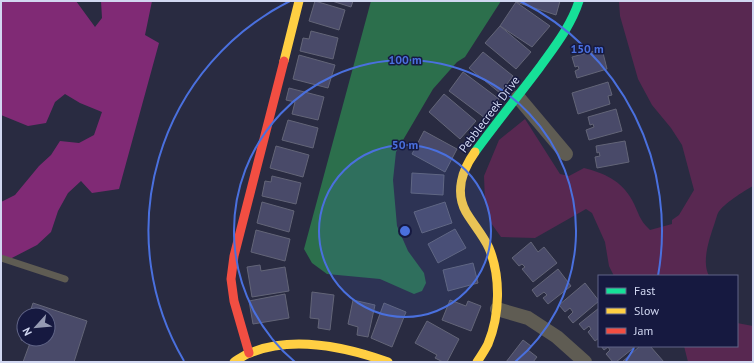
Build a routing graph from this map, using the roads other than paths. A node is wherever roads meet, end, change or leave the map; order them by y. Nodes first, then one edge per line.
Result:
1 (299, 1) edge
2 (579, 1) edge
3 (518, 97) junction
4 (566, 154) dead end
5 (1, 258) edge
6 (65, 279) dead end
7 (497, 309) junction
8 (249, 353) junction
9 (234, 362) edge
10 (388, 362) edge
11 (477, 362) edge
12 (585, 362) edge

1 - 8 street
2 - 3 street, Pebblecreek Drive
3 - 4 street
3 - 7 street, Pebblecreek Drive
5 - 6 lane
7 - 11 street, Pebblecreek Drive
7 - 12 street
8 - 9 street
8 - 10 street

